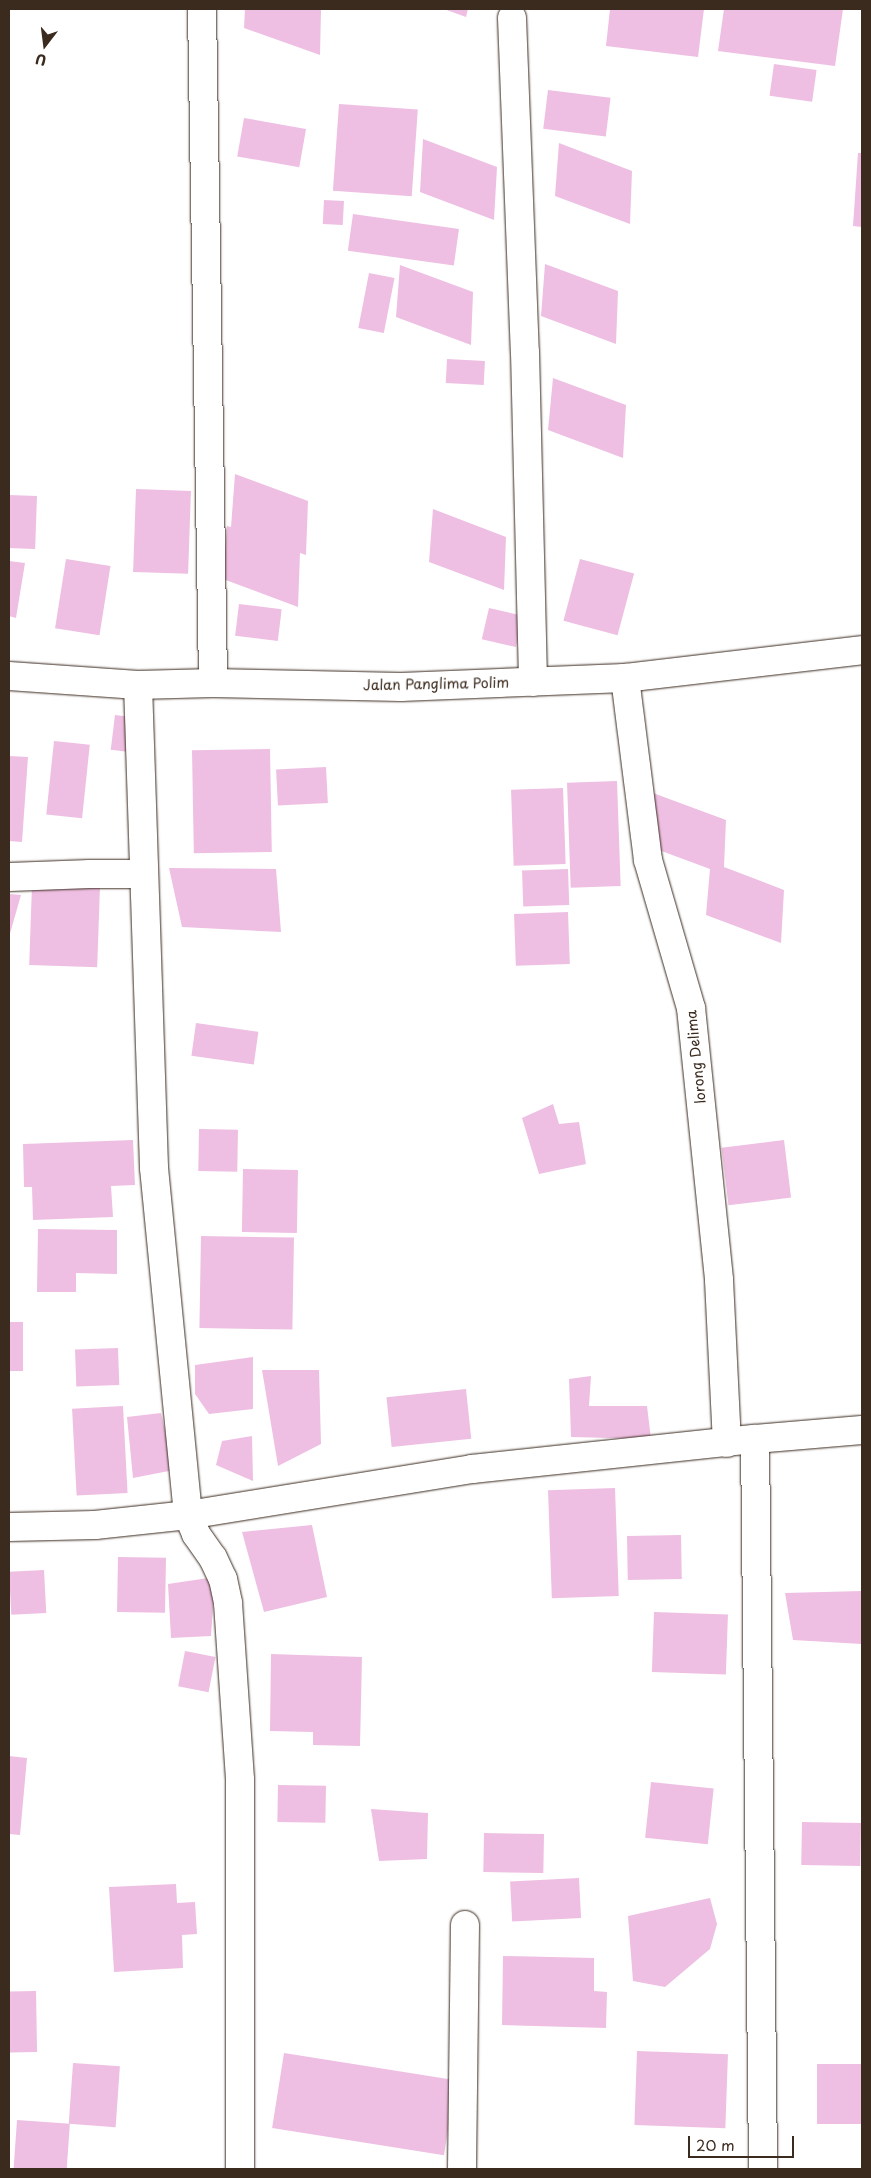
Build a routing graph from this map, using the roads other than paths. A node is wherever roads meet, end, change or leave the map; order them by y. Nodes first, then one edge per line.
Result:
1 (202, 9) edge
2 (512, 18) dead end
3 (862, 650) edge
4 (9, 676) edge
5 (625, 678) junction
6 (533, 682) junction
7 (213, 683) junction
8 (138, 685) junction
9 (144, 874) junction
10 (9, 877) edge
11 (862, 1430) edge
12 (755, 1438) junction
13 (727, 1443) junction
14 (188, 1515) junction
15 (9, 1527) edge
16 (465, 1925) dead end
17 (240, 2169) edge
18 (462, 2169) edge
19 (763, 2169) edge

1 - 7 street
2 - 6 street
3 - 5 street, Jalan Panglima Polim
4 - 8 street, Jalan Panglima Polim
5 - 6 street, Jalan Panglima Polim
5 - 13 street, lorong Delima
6 - 7 street, Jalan Panglima Polim
7 - 8 street, Jalan Panglima Polim
8 - 9 street
9 - 10 street
9 - 14 street
11 - 12 street
12 - 13 street
12 - 19 street
13 - 14 street
14 - 15 street
14 - 17 street
16 - 18 street

